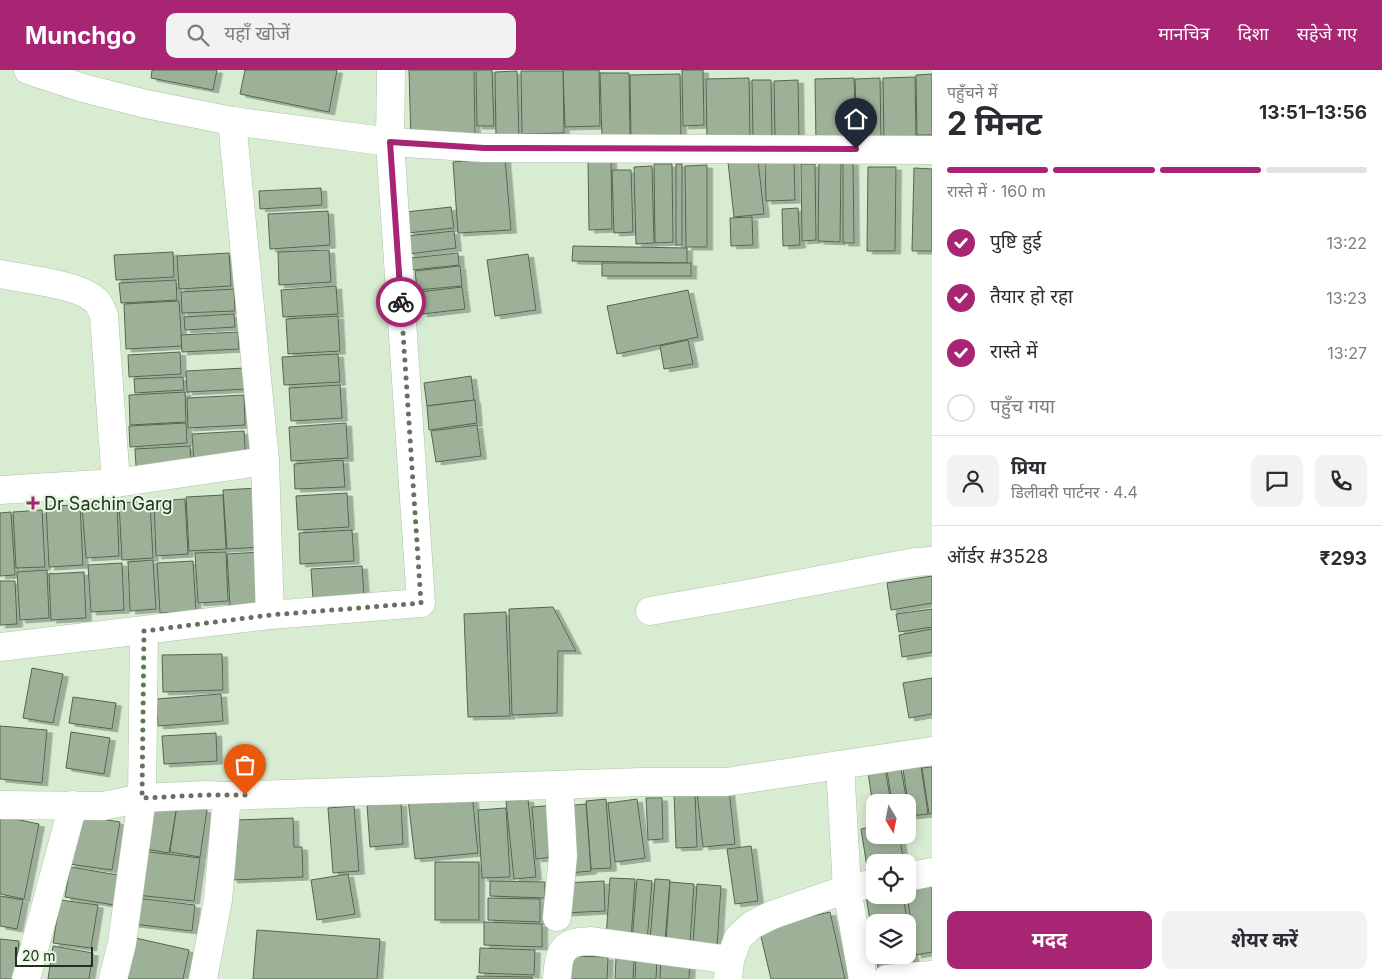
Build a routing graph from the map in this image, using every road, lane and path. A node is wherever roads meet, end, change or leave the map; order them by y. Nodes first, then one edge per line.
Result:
1 (28, 70) edge
2 (391, 70) edge
3 (232, 120) junction
4 (390, 142) junction
5 (932, 150) edge
6 (0, 274) edge
7 (265, 461) junction
8 (116, 483) junction
9 (0, 490) edge
10 (932, 561) edge
11 (650, 610) dead end
12 (270, 615) junction
13 (144, 631) junction
14 (0, 647) edge
15 (932, 751) edge
16 (840, 765) junction
17 (560, 785) junction
18 (226, 796) junction
19 (142, 798) junction
20 (0, 805) edge
21 (73, 805) junction
22 (932, 872) edge
23 (916, 875) edge
24 (866, 885) edge
25 (847, 889) junction
26 (557, 917) dead end
27 (729, 970) edge
28 (932, 975) edge
29 (26, 979) edge
30 (114, 979) edge
31 (203, 979) edge
32 (557, 979) edge
33 (863, 979) edge
34 (887, 979) edge

1 - 3 street
2 - 4 street
3 - 4 street
3 - 7 street
4 - 5 street
4 - 12 street
6 - 8 street
7 - 8 street
7 - 12 street
8 - 9 street
10 - 11 street
12 - 13 street
13 - 14 street
13 - 19 street
15 - 16 street
16 - 17 street
16 - 25 street
17 - 18 street
17 - 26 street
18 - 19 street
18 - 31 street
19 - 21 street
19 - 30 street
20 - 21 street
21 - 29 street
22 - 23 street
24 - 25 street
25 - 27 street
25 - 33 street
27 - 32 street
28 - 34 street

